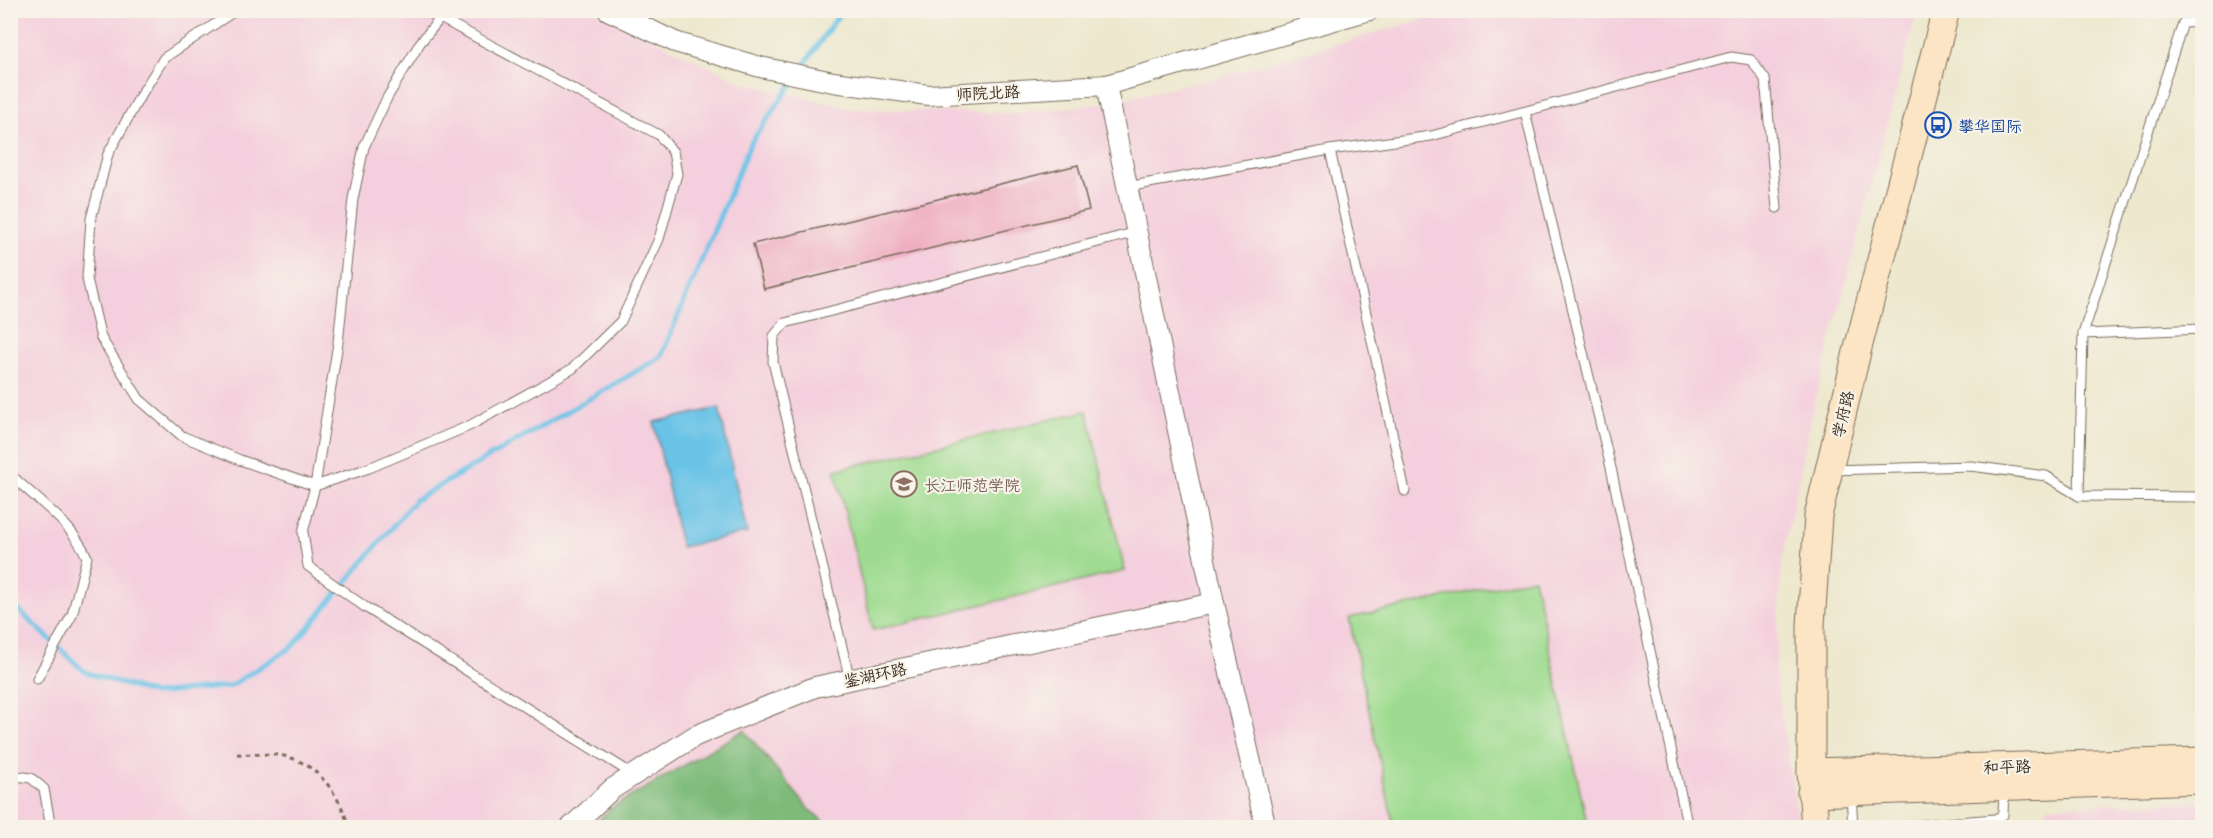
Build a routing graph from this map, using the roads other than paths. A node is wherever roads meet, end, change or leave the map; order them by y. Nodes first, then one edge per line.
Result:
1 (236, 10) edge
2 (424, 10) edge
3 (608, 10) edge
4 (1370, 10) edge
5 (1946, 10) edge
6 (444, 14) edge
7 (2202, 22) edge
8 (1106, 85) junction
9 (1525, 112) junction
10 (1330, 150) junction
11 (1127, 187) junction
12 (1778, 208) dead end
13 (1137, 232) junction
14 (2202, 329) edge
15 (2083, 334) junction
16 (1829, 470) junction
17 (10, 474) edge
18 (315, 486) junction
19 (1405, 491) dead end
20 (2079, 496) junction
21 (2202, 497) edge
22 (1214, 603) junction
23 (37, 679) dead end
24 (850, 680) junction
25 (2202, 761) edge
26 (10, 775) edge
27 (634, 775) junction
28 (2202, 780) edge
29 (1811, 782) junction
30 (2004, 786) junction
31 (1850, 791) junction
32 (1853, 827) edge
33 (1884, 827) edge
34 (51, 828) edge
35 (570, 828) edge
36 (1266, 828) edge
37 (1688, 828) edge
38 (1815, 828) edge

1 - 18 lane
2 - 6 lane
3 - 8 street, 师院北路
4 - 8 street, 师院北路
5 - 16 street, 学府路
6 - 18 lane
6 - 18 lane
7 - 15 lane
8 - 11 street
9 - 10 lane
9 - 12 lane
9 - 37 lane
10 - 11 lane
10 - 19 lane
11 - 13 street
13 - 22 street
13 - 24 lane
14 - 15 lane
15 - 20 lane
16 - 20 lane
16 - 29 street, 学府路
17 - 23 lane
18 - 27 lane
20 - 21 lane
22 - 24 street, 鉴湖环路
22 - 36 street
24 - 27 street, 鉴湖环路
25 - 29 street, 和平路
26 - 34 lane
27 - 35 street, 鉴湖环路
28 - 30 street, 和平路
29 - 31 street, 和平路
29 - 38 street, 学府路
30 - 31 street, 和平路
30 - 33 lane
31 - 32 lane
32 - 33 lane

